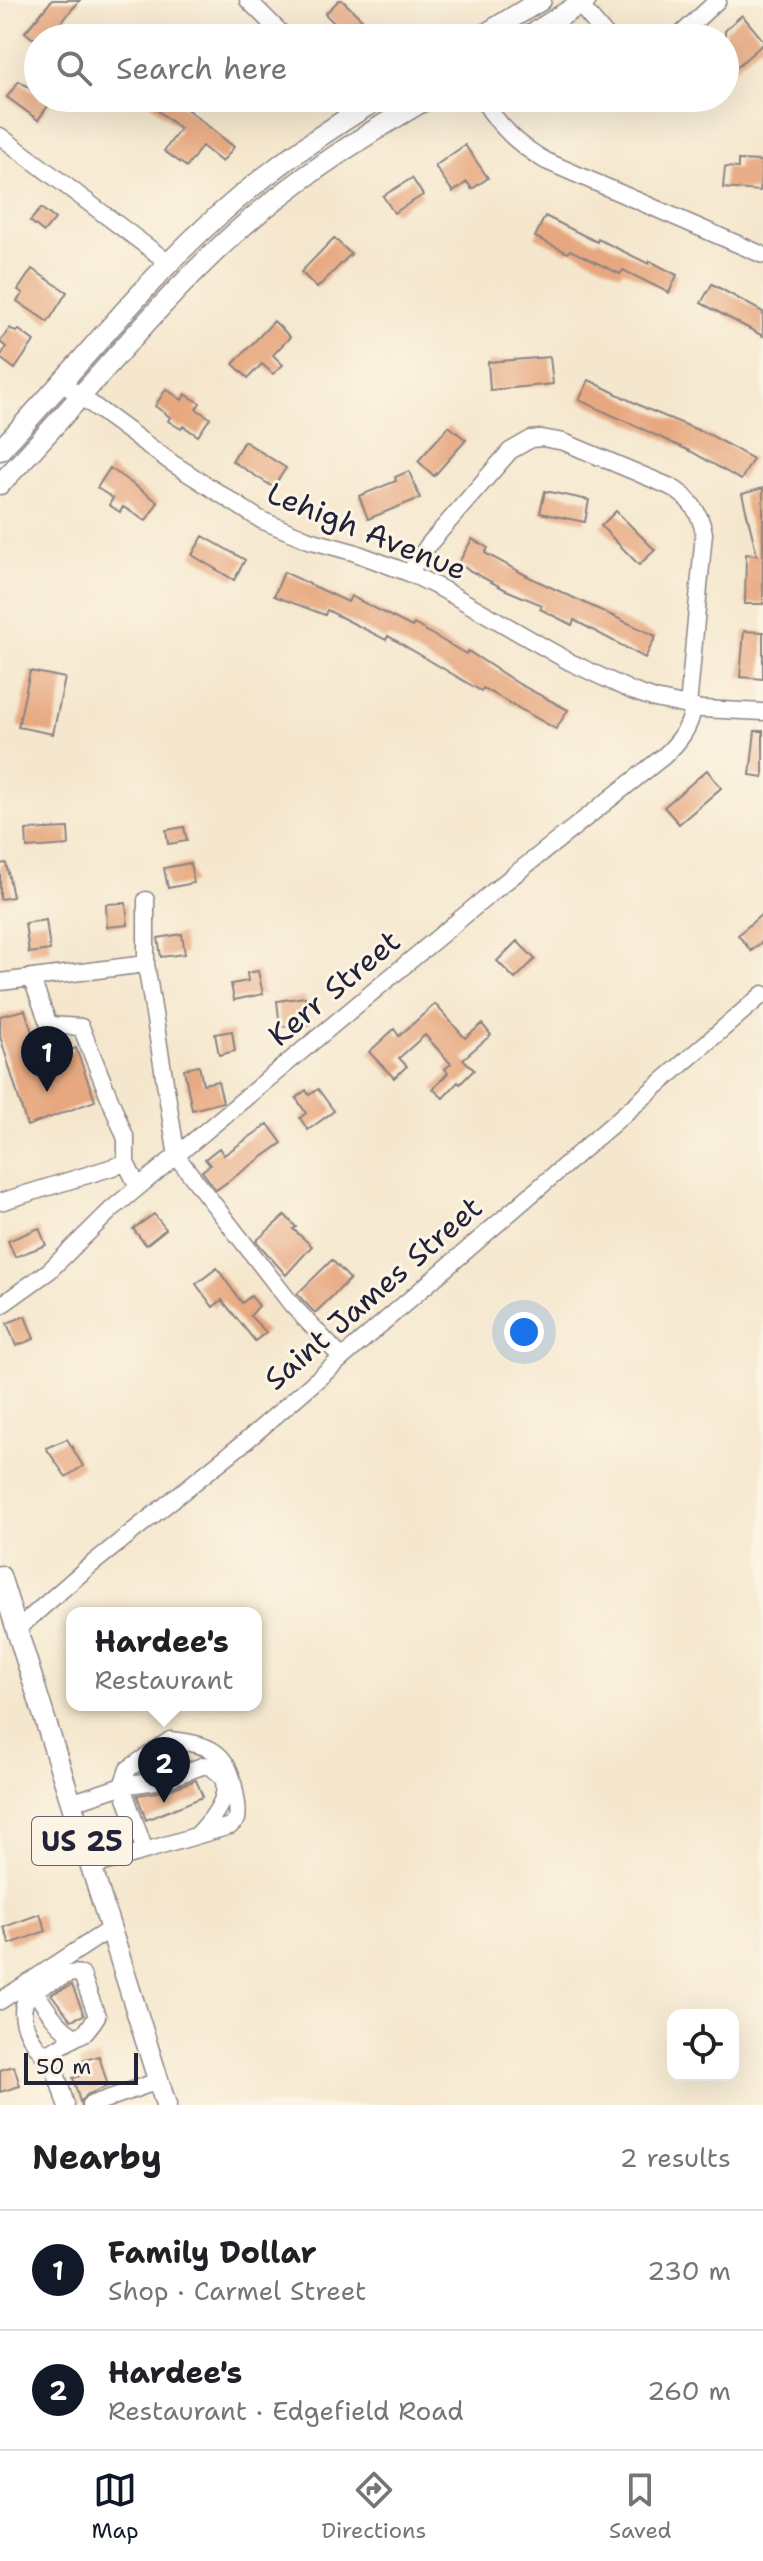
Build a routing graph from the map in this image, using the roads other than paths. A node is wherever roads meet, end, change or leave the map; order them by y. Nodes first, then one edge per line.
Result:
1 (248, 0) edge
2 (541, 0) edge
3 (718, 0) edge
4 (583, 2) edge
5 (272, 24) edge
6 (502, 24) edge
7 (548, 24) edge
8 (598, 24) edge
9 (692, 24) edge
10 (345, 112) edge
11 (405, 112) edge
12 (492, 112) edge
13 (0, 136) edge
14 (763, 255) edge
15 (169, 263) junction
16 (61, 382) junction
17 (81, 398) junction
18 (0, 450) edge
19 (0, 484) edge
20 (409, 573) junction
21 (690, 707) junction
22 (763, 712) edge
23 (146, 900) dead end
24 (146, 964) junction
25 (31, 977) junction
26 (0, 982) edge
27 (763, 994) edge
28 (177, 1157) junction
29 (126, 1163) junction
30 (138, 1187) junction
31 (0, 1202) edge
32 (0, 1306) edge
33 (341, 1357) junction
34 (0, 1576) edge
35 (16, 1630) junction
36 (122, 1786) junction
37 (70, 1803) junction
38 (197, 1836) junction
39 (145, 1851) junction
40 (90, 1867) junction
41 (110, 1929) junction
42 (31, 1986) junction
43 (0, 2001) edge
44 (76, 2037) junction
45 (57, 2076) dead end
46 (158, 2081) junction
47 (66, 2105) edge
48 (90, 2105) edge
49 (166, 2105) edge

1 - 5 street
2 - 6 main road
3 - 9 street
4 - 7 main road
4 - 8 street
10 - 15 main road
11 - 17 main road
12 - 14 street
13 - 15 street
15 - 16 main road
16 - 17 street, Lehigh Avenue
16 - 18 main road
17 - 19 main road
17 - 20 street, Lehigh Avenue
20 - 21 street, Lehigh Avenue
20 - 21 street
21 - 22 street, Lehigh Avenue
21 - 28 street, Kerr Street
23 - 24 street
24 - 25 street
24 - 28 street
25 - 26 street
25 - 29 street
27 - 33 street, Saint James Street
28 - 30 street, Kerr Street
28 - 33 street
29 - 30 street
29 - 31 street
30 - 32 street, Kerr Street
33 - 35 street, Saint James Street
34 - 35 main road, US 25
35 - 37 main road, US 25
36 - 37 street
36 - 38 street
36 - 38 street
36 - 39 street
37 - 40 main road, US 25
38 - 39 street
39 - 40 street
40 - 41 main road, US 25
41 - 42 street
41 - 46 main road, US 25
42 - 43 street
42 - 44 street
42 - 44 street
42 - 44 street
45 - 47 street
46 - 48 street
46 - 49 main road, US 25

